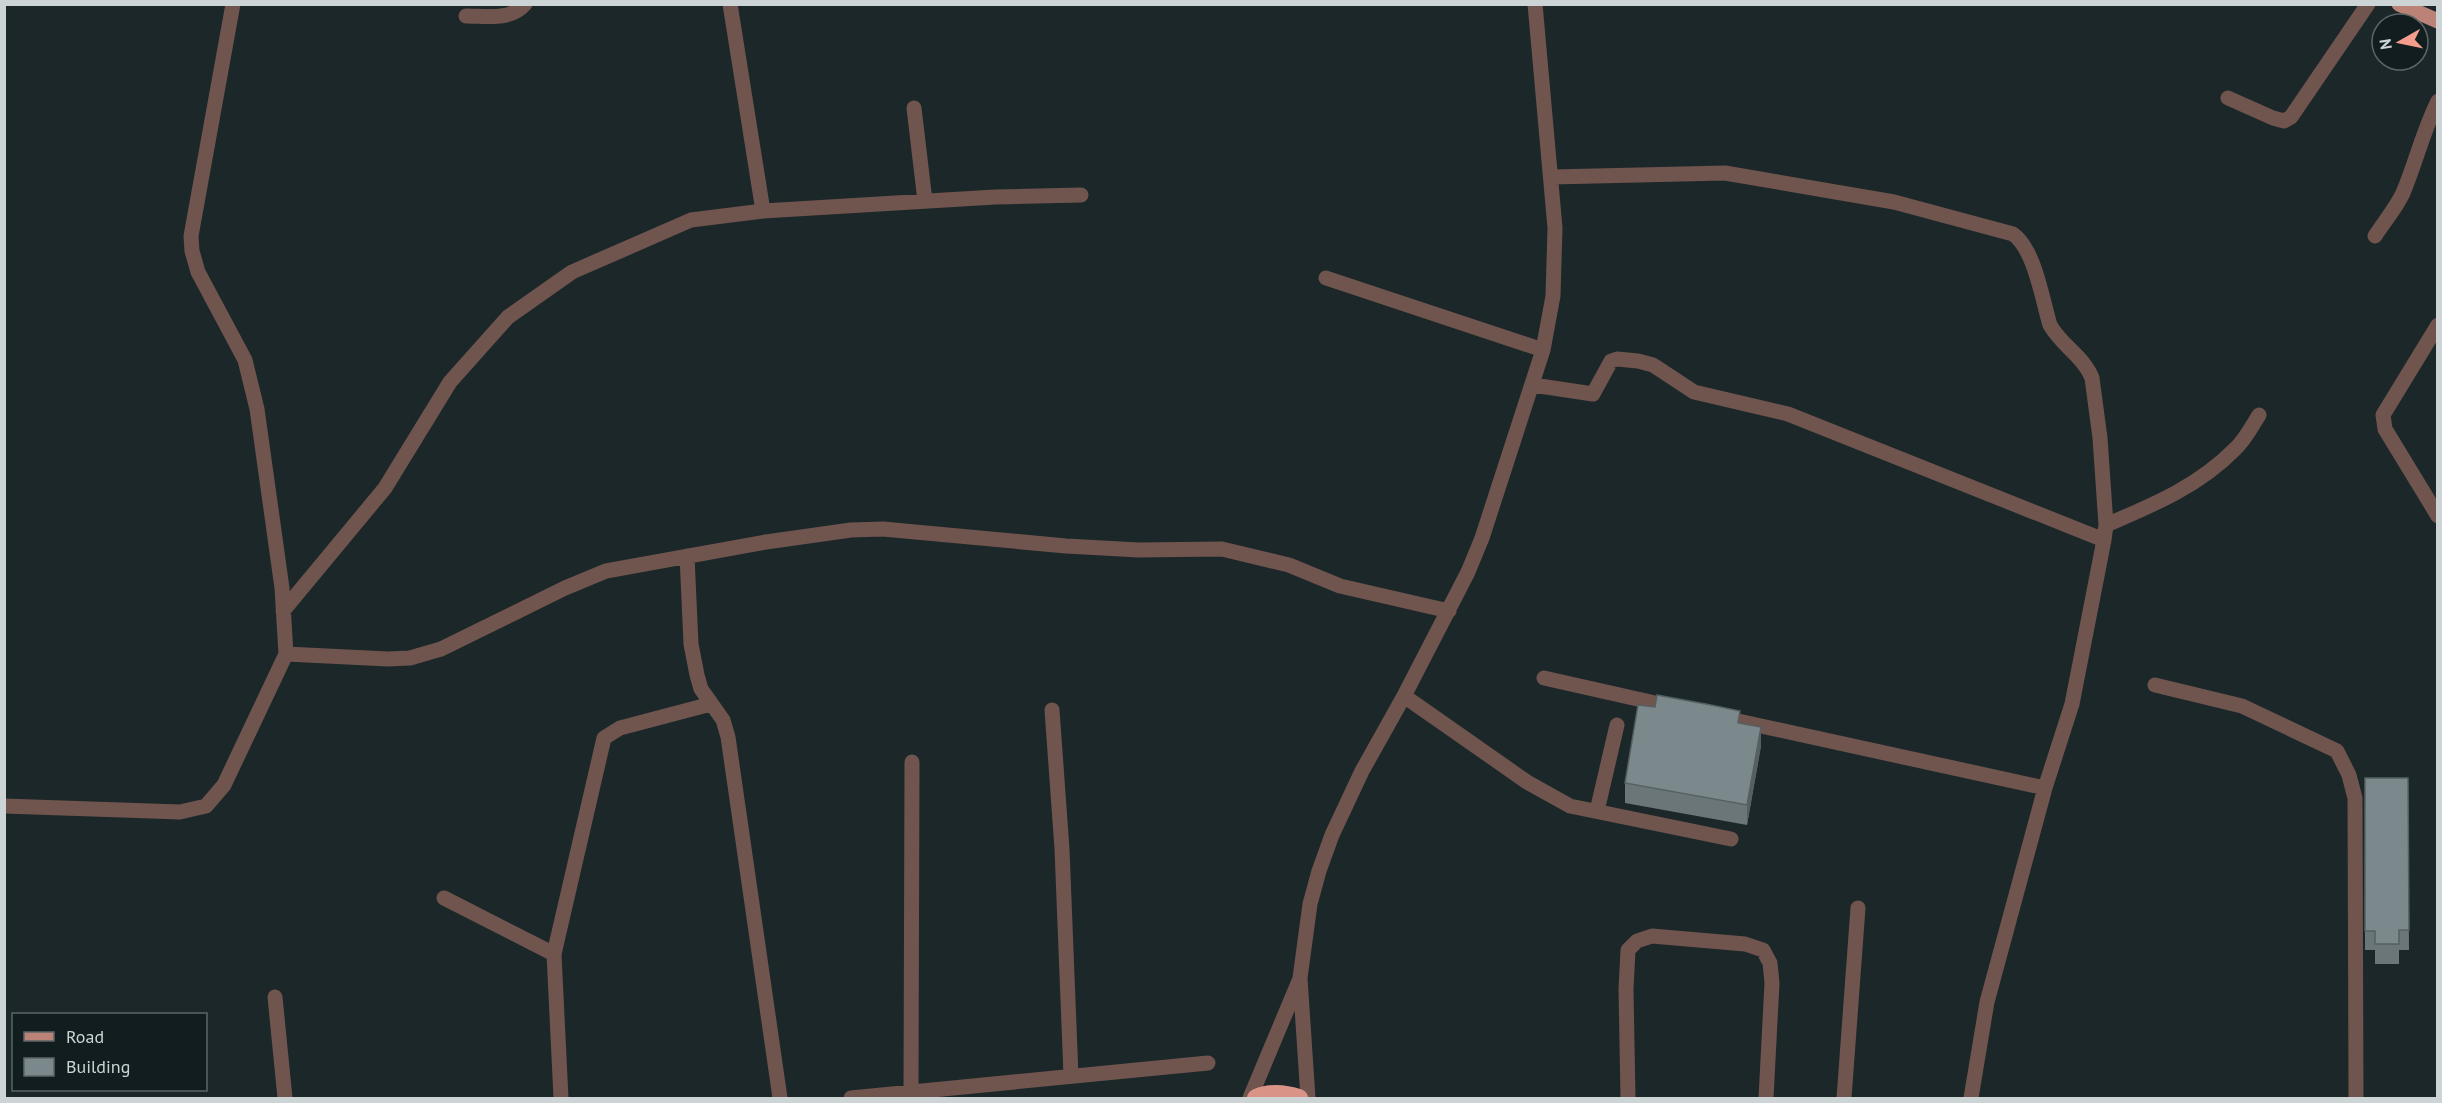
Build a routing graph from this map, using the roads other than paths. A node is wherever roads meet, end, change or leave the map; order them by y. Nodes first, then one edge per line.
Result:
1 (233, 4) edge
2 (525, 4) edge
3 (730, 4) edge
4 (1535, 4) edge
5 (2368, 4) edge
6 (2398, 4) edge
7 (466, 16) dead end
8 (2438, 21) edge
9 (2228, 98) dead end
10 (2438, 101) edge
11 (914, 108) dead end
12 (1552, 177) junction
13 (1081, 195) dead end
14 (925, 201) junction
15 (763, 211) junction
16 (2375, 236) dead end
17 (1326, 278) dead end
18 (2438, 324) edge
19 (1543, 350) junction
20 (1533, 385) junction
21 (2259, 415) dead end
22 (2438, 516) edge
23 (2105, 532) junction
24 (687, 556) junction
25 (283, 611) junction
26 (1449, 611) junction
27 (286, 654) junction
28 (1544, 678) dead end
29 (2155, 685) dead end
30 (1404, 696) junction
31 (711, 704) junction
32 (1684, 709) edge
33 (1052, 710) dead end
34 (1707, 714) edge
35 (1617, 725) dead end
36 (912, 762) dead end
37 (2045, 788) junction
38 (4, 806) edge
39 (1597, 812) junction
40 (1731, 840) dead end
41 (444, 898) dead end
42 (1858, 908) dead end
43 (554, 954) junction
44 (1300, 978) junction
45 (274, 996) dead end
46 (1208, 1063) dead end
47 (1071, 1076) junction
48 (910, 1093) junction
49 (285, 1098) edge
50 (561, 1098) edge
51 (780, 1098) edge
52 (851, 1098) edge
53 (1250, 1098) edge
54 (1256, 1098) edge
55 (1299, 1098) edge
56 (1308, 1098) edge
57 (1628, 1098) edge
58 (1766, 1098) edge
59 (1844, 1098) edge
60 (1971, 1098) edge
61 (2356, 1098) edge

1 - 25 street
2 - 7 street
3 - 15 street
4 - 12 street
5 - 9 street
6 - 8 main road
10 - 16 street
11 - 14 street
12 - 19 street
12 - 23 street
13 - 14 street
14 - 15 street
15 - 25 street
17 - 19 street
18 - 22 street
19 - 20 street
20 - 23 street
20 - 26 street
21 - 23 street
23 - 37 street
24 - 26 street
24 - 27 street
24 - 31 street
25 - 27 street
26 - 30 street
27 - 38 street
28 - 32 street
29 - 61 street
30 - 39 street
30 - 44 street
31 - 43 street
31 - 51 street
33 - 47 street
34 - 37 street
35 - 39 street
36 - 48 street
37 - 60 street
39 - 40 street
41 - 43 street
42 - 59 street
43 - 50 street
44 - 53 street
44 - 56 street
45 - 49 street
46 - 47 street
47 - 48 street
48 - 52 street
54 - 55 highway
57 - 58 street

